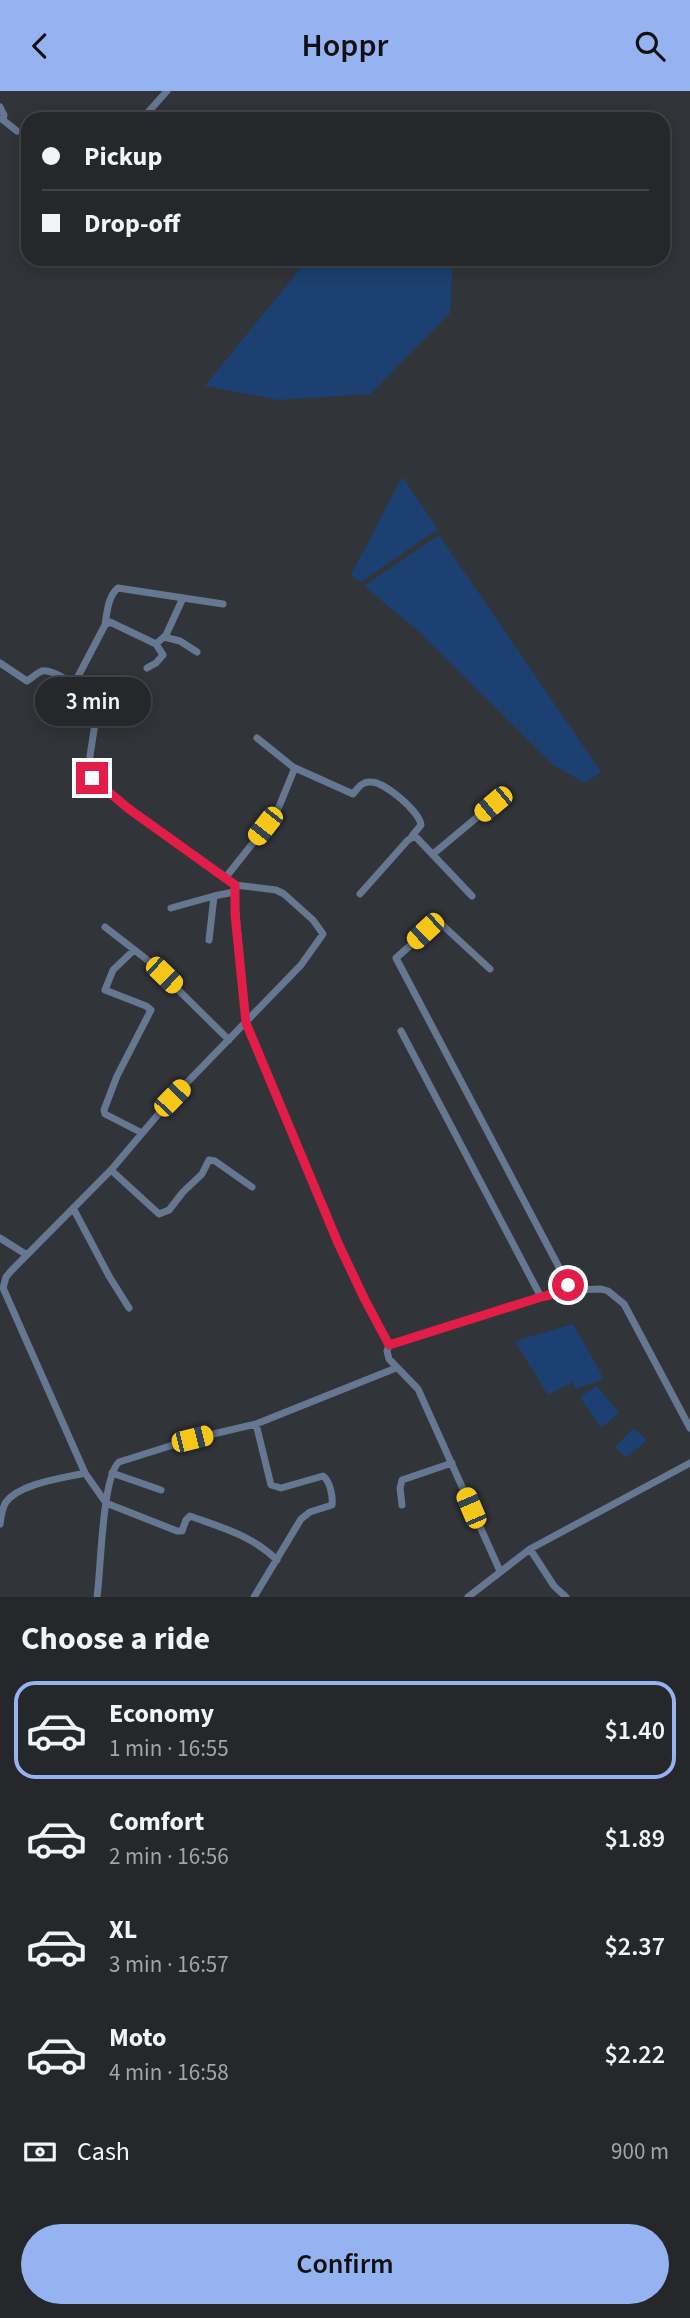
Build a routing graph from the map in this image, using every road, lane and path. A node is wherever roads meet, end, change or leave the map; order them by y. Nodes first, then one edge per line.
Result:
1 (167, 91) edge
2 (0, 107) edge
3 (148, 112) edge
4 (17, 131) dead end
5 (183, 598) junction
6 (223, 604) dead end
7 (105, 625) junction
8 (164, 637) junction
9 (156, 644) junction
10 (197, 652) dead end
11 (0, 663) edge
12 (147, 668) dead end
13 (73, 686) junction
14 (257, 738) dead end
15 (293, 767) junction
16 (493, 804) dead end
17 (412, 836) junction
18 (433, 855) junction
19 (226, 877) junction
20 (235, 889) junction
21 (360, 894) dead end
22 (214, 896) junction
23 (472, 896) dead end
24 (171, 908) dead end
25 (105, 927) dead end
26 (209, 940) dead end
27 (134, 950) junction
28 (490, 969) dead end
29 (246, 1023) junction
30 (401, 1031) dead end
31 (229, 1040) junction
32 (142, 1133) junction
33 (111, 1170) junction
34 (252, 1187) dead end
35 (73, 1208) junction
36 (0, 1238) edge
37 (27, 1255) junction
38 (571, 1290) junction
39 (541, 1297) junction
40 (130, 1308) dead end
41 (389, 1345) junction
42 (396, 1368) junction
43 (256, 1424) junction
44 (690, 1428) edge
45 (452, 1463) junction
46 (690, 1463) edge
47 (85, 1473) junction
48 (112, 1473) junction
49 (161, 1490) dead end
50 (106, 1503) junction
51 (402, 1505) dead end
52 (0, 1524) edge
53 (530, 1549) junction
54 (277, 1560) junction
55 (500, 1571) junction
56 (97, 1597) edge
57 (254, 1597) edge
58 (468, 1597) edge
59 (566, 1597) edge

1 - 3 street
2 - 4 street
5 - 6 street
5 - 7 street
5 - 8 street
7 - 9 street
7 - 13 street
8 - 9 street
8 - 10 street
9 - 12 street
11 - 13 street
13 - 19 street
14 - 15 street
15 - 17 street
15 - 19 street
16 - 18 street
17 - 18 street
17 - 21 street
18 - 23 street
19 - 20 street
20 - 22 street
20 - 29 street
20 - 29 street
22 - 24 street
22 - 26 street
25 - 27 street
27 - 31 street
27 - 32 street
28 - 38 street
29 - 31 street
29 - 41 street
30 - 39 street
31 - 32 street
32 - 33 street
33 - 34 street
33 - 35 street
35 - 37 street
35 - 40 street
36 - 37 street
37 - 47 street
38 - 39 street
38 - 44 street
39 - 41 street
41 - 42 street
42 - 43 street
42 - 45 street
43 - 48 street
43 - 54 street
45 - 51 street
45 - 55 street
46 - 53 street
47 - 50 street
47 - 52 street
48 - 49 street
48 - 50 street
50 - 54 street
50 - 56 street
53 - 55 street
53 - 59 street
54 - 57 street
55 - 58 street

